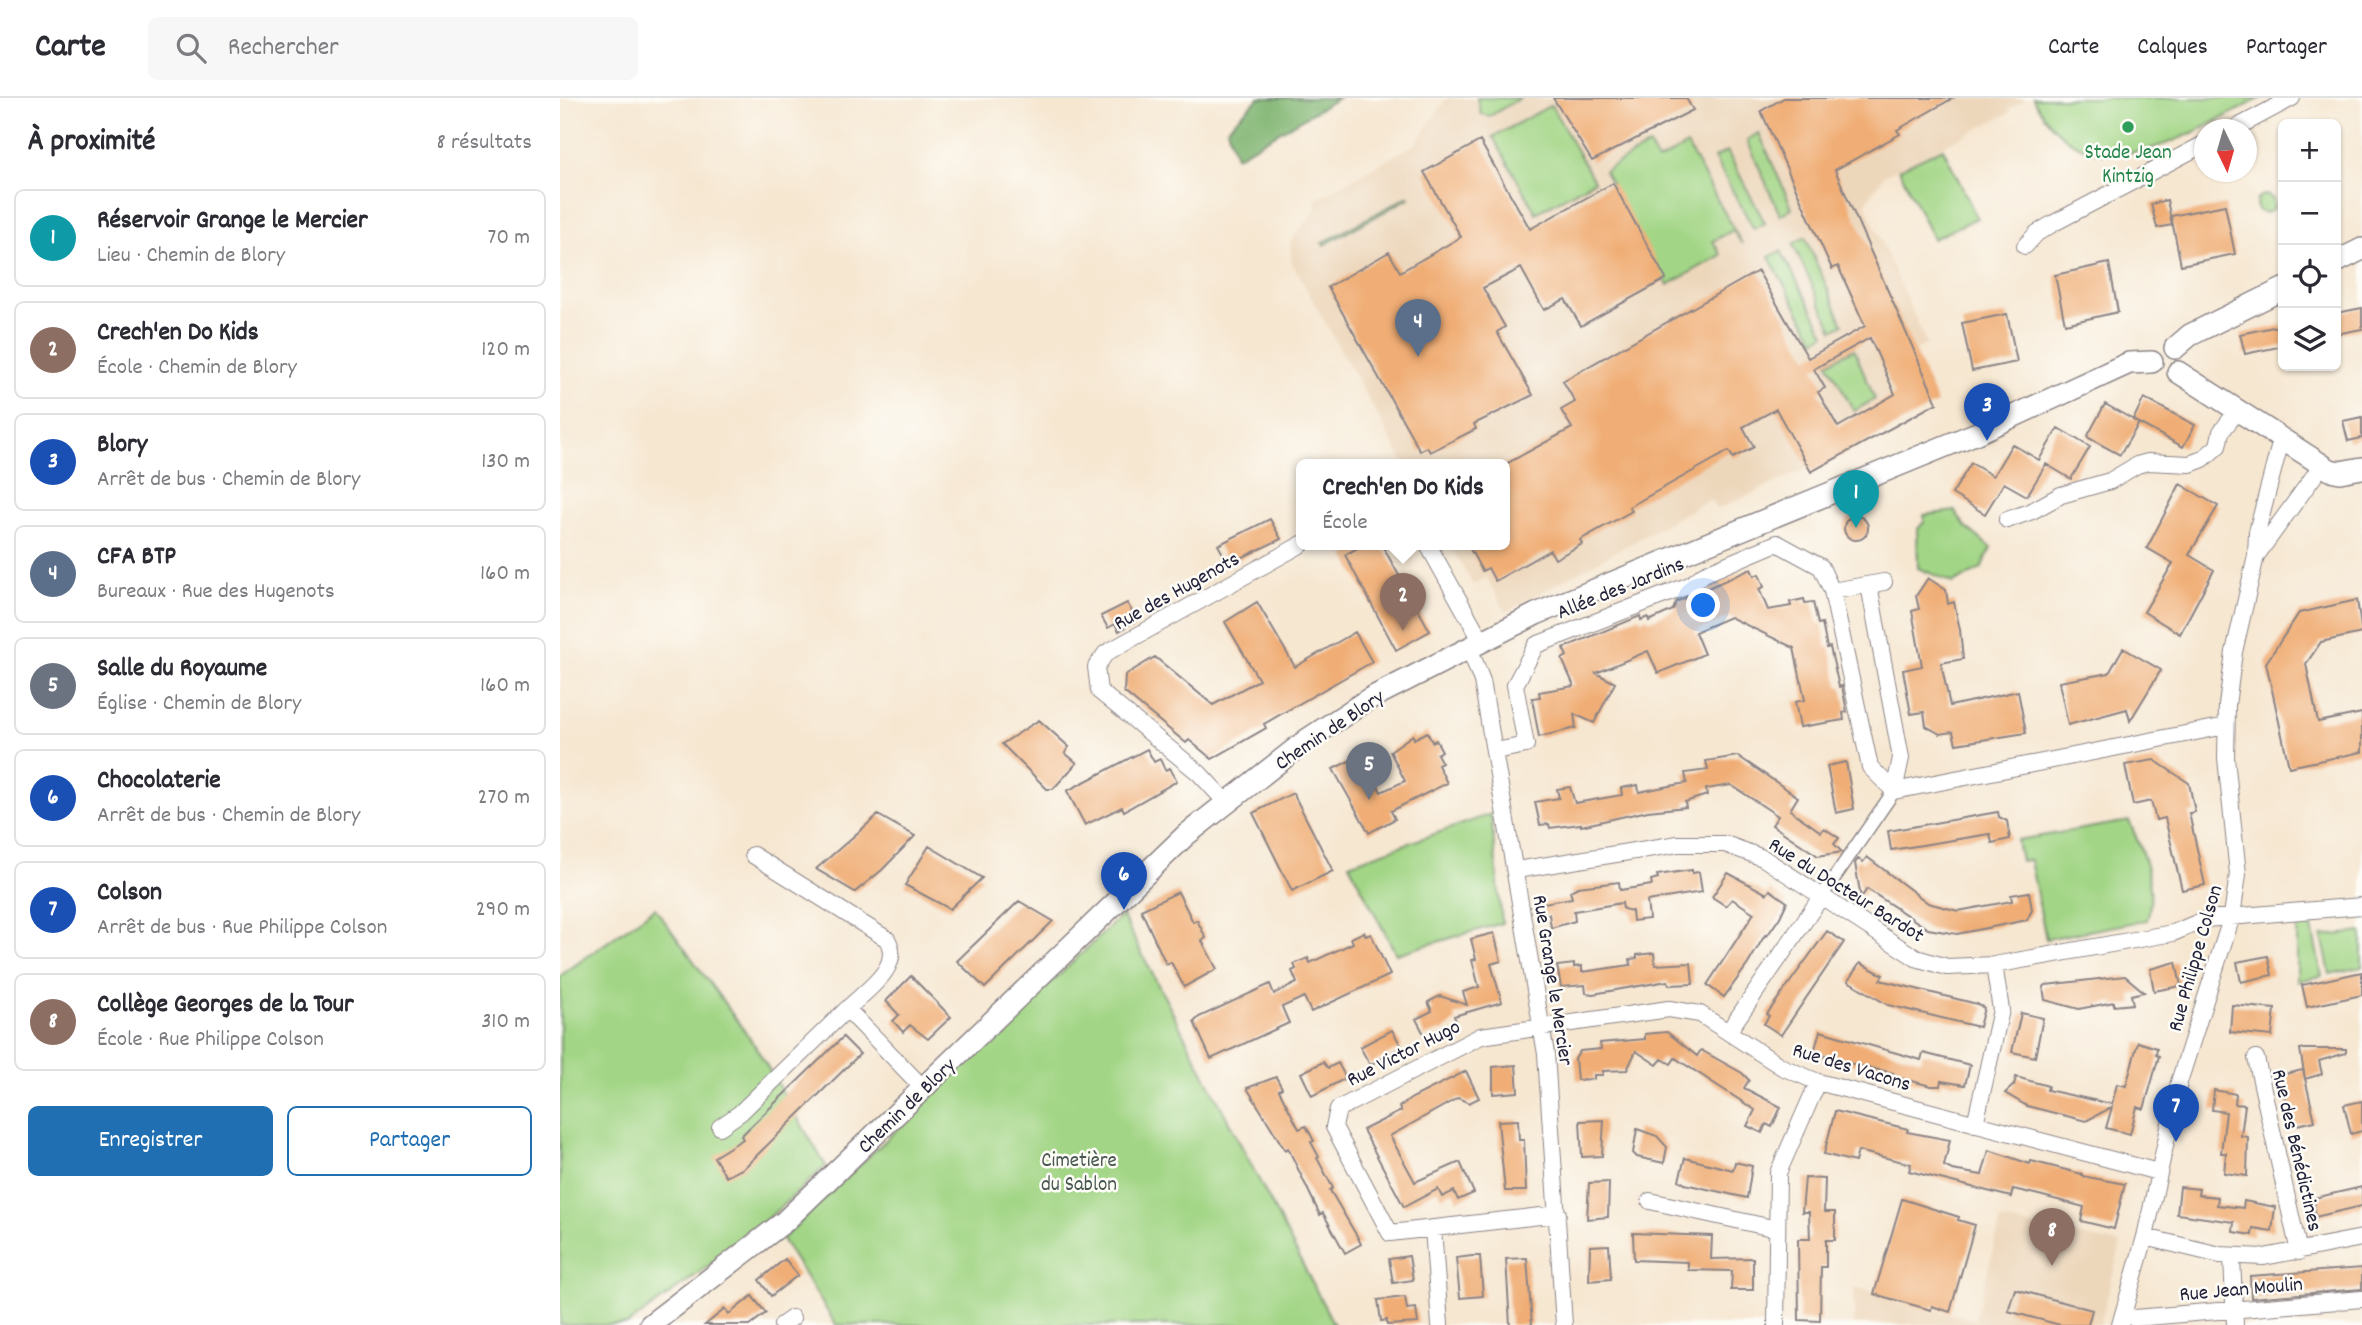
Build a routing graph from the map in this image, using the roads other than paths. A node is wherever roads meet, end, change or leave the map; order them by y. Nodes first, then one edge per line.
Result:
1 (2292, 98) edge
2 (2253, 119) edge
3 (2194, 149) edge
4 (2025, 246) dead end
5 (2362, 248) edge
6 (2341, 259) edge
7 (2278, 291) edge
8 (2175, 348) junction
9 (2152, 362) junction
10 (2178, 372) junction
11 (2238, 410) junction
12 (2281, 440) junction
13 (2322, 465) junction
14 (2362, 468) edge
15 (2007, 520) dead end
16 (1296, 547) edge
17 (1430, 550) edge
18 (2256, 556) junction
19 (1832, 591) junction
20 (1475, 643) junction
21 (2226, 726) junction
22 (1495, 751) junction
23 (1894, 791) junction
24 (1226, 802) junction
25 (753, 855) dead end
26 (1516, 870) junction
27 (1821, 897) junction
28 (2362, 905) edge
29 (2232, 916) junction
30 (1994, 965) junction
31 (847, 1009) junction
32 (1542, 1026) junction
33 (1728, 1032) junction
34 (2256, 1058) dead end
35 (1818, 1082) junction
36 (923, 1088) junction
37 (1975, 1124) junction
38 (720, 1127) dead end
39 (2158, 1172) junction
40 (1650, 1201) dead end
41 (1558, 1214) junction
42 (1433, 1228) junction
43 (1777, 1229) junction
44 (2145, 1237) junction
45 (2362, 1238) edge
46 (2299, 1251) junction
47 (2232, 1257) junction
48 (2362, 1299) edge
49 (2234, 1317) edge
50 (2122, 1320) edge
51 (660, 1322) edge
52 (1440, 1325) edge
53 (1564, 1325) edge
54 (1776, 1325) edge

1 - 2 street
3 - 4 street
5 - 6 street
7 - 8 street
8 - 9 street
8 - 10 street
9 - 10 street
9 - 20 street, Chemin de Blory
10 - 11 street
11 - 12 street
11 - 15 street
12 - 13 street
12 - 18 street, Rue Philippe Colson
13 - 14 street
13 - 18 street, Rue Philippe Colson
16 - 24 street, Rue des Hugenots
17 - 20 street, Rue Grange le Mercier
18 - 21 street, Rue Philippe Colson
19 - 22 street, Allée des Jardins
19 - 23 street, Allée des Jardins
19 - 23 street
20 - 22 street, Rue Grange le Mercier
20 - 24 street, Chemin de Blory
21 - 23 street
21 - 29 street, Rue Philippe Colson
22 - 26 street, Rue Grange le Mercier
23 - 27 street
24 - 36 street, Chemin de Blory
25 - 31 street
26 - 27 street, Rue du Docteur Bardot
26 - 32 street, Rue Grange le Mercier
27 - 30 street, Rue du Docteur Bardot
27 - 33 street
28 - 29 street, Rue du Docteur Bardot
29 - 30 street, Rue du Docteur Bardot
29 - 39 street, Rue Philippe Colson
30 - 37 street
31 - 36 street
31 - 38 street
32 - 33 street, Rue des Vacons
32 - 41 street, Rue Grange le Mercier
32 - 42 street, Rue Victor Hugo
33 - 35 street, Rue des Vacons
34 - 46 street, Rue des Bénédictines
35 - 37 street, Rue des Vacons
35 - 43 street
36 - 51 street, Chemin de Blory
37 - 39 street, Rue des Vacons
39 - 44 street, Rue Philippe Colson
40 - 43 street
41 - 42 street, Rue Victor Hugo
41 - 53 street, Rue Grange le Mercier
42 - 52 street
43 - 54 street
44 - 47 street, Rue des Bénédictines
44 - 50 street, Rue Philippe Colson
45 - 46 street, Rue des Bénédictines
46 - 47 street, Rue des Bénédictines
47 - 49 street
48 - 49 street, Rue Jean Moulin
49 - 50 street, Rue Jean Moulin

